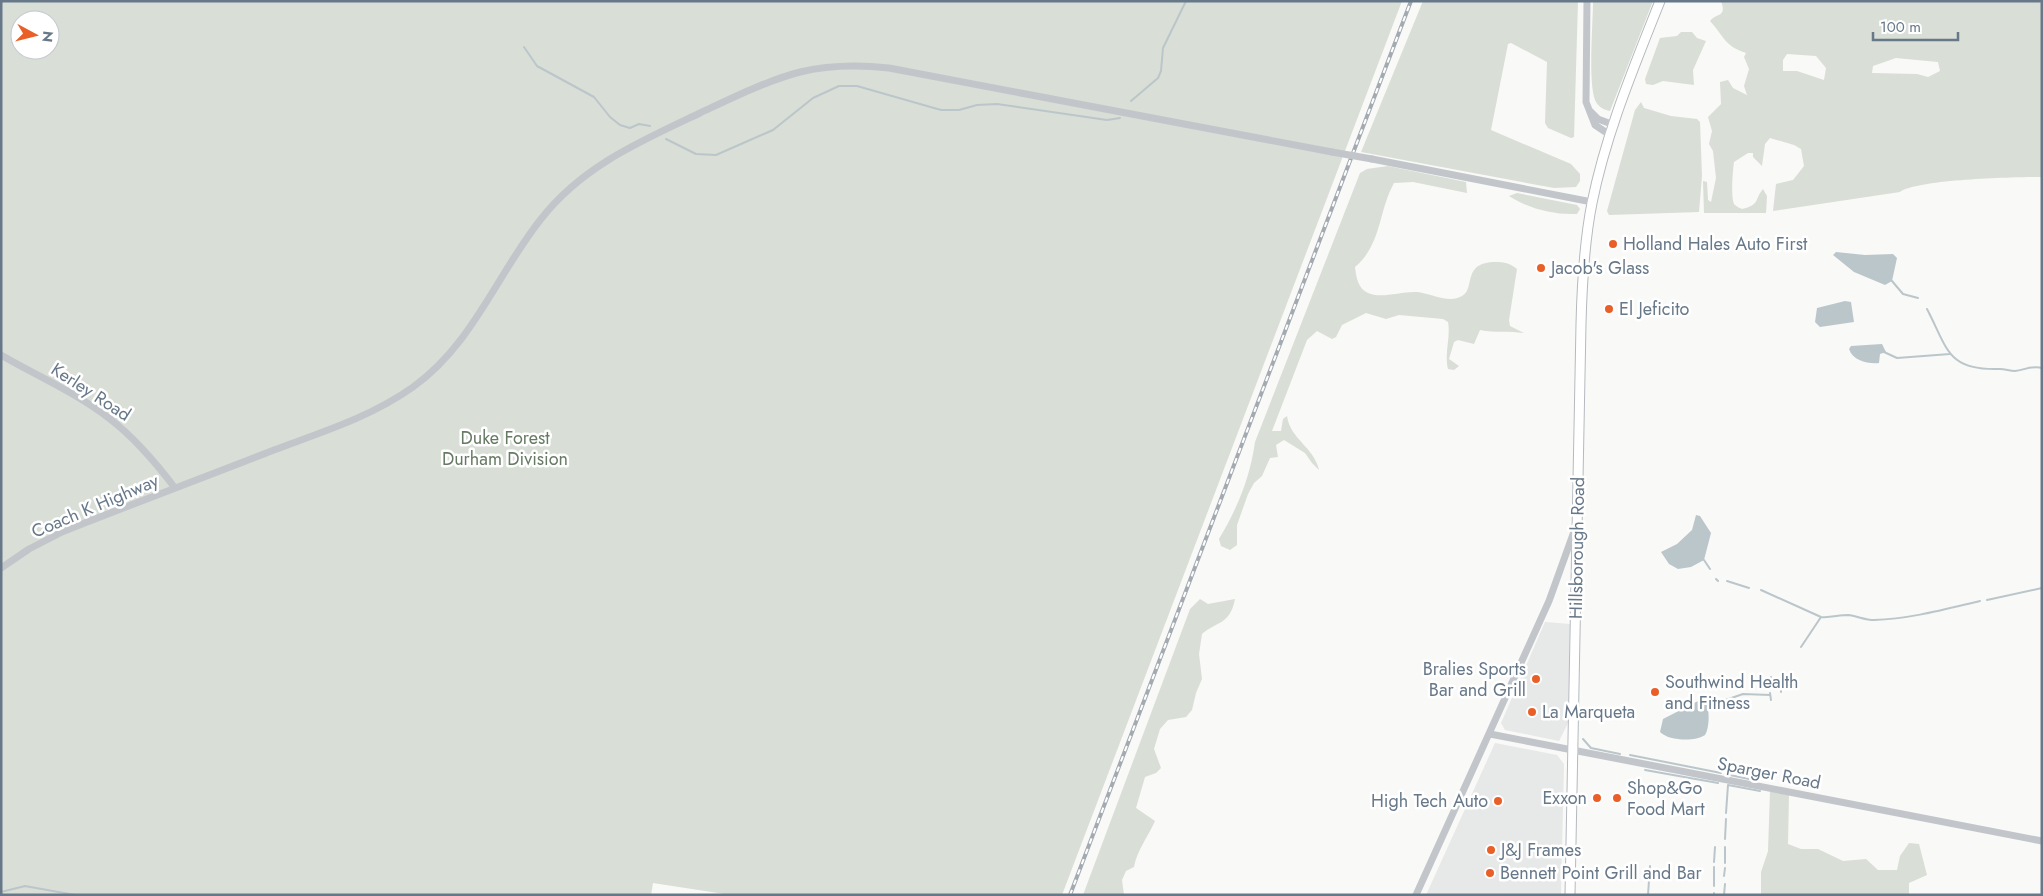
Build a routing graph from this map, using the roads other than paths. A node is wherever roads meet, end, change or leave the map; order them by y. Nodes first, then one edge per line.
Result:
1 (1587, 1) edge
2 (1660, 1) edge
3 (1588, 108) junction
4 (1614, 125) junction
5 (1610, 135) junction
6 (1592, 202) junction
7 (1, 355) edge
8 (175, 488) junction
9 (1577, 523) junction
10 (1, 568) edge
11 (1490, 734) junction
12 (1573, 750) junction
13 (2042, 841) edge
14 (1416, 895) edge
15 (1570, 895) edge

1 - 3 street
2 - 4 main road, Hillsborough Road
3 - 4 street
3 - 5 street
4 - 5 main road, Hillsborough Road
5 - 6 main road, Hillsborough Road
6 - 8 street, Coach K Highway, bridge
6 - 9 main road, Hillsborough Road
7 - 8 street, Kerley Road
8 - 10 street, Coach K Highway
9 - 11 street
9 - 12 main road, Hillsborough Road
11 - 12 street, Sparger Road
11 - 14 street
12 - 13 street, Sparger Road
12 - 15 main road, Hillsborough Road

